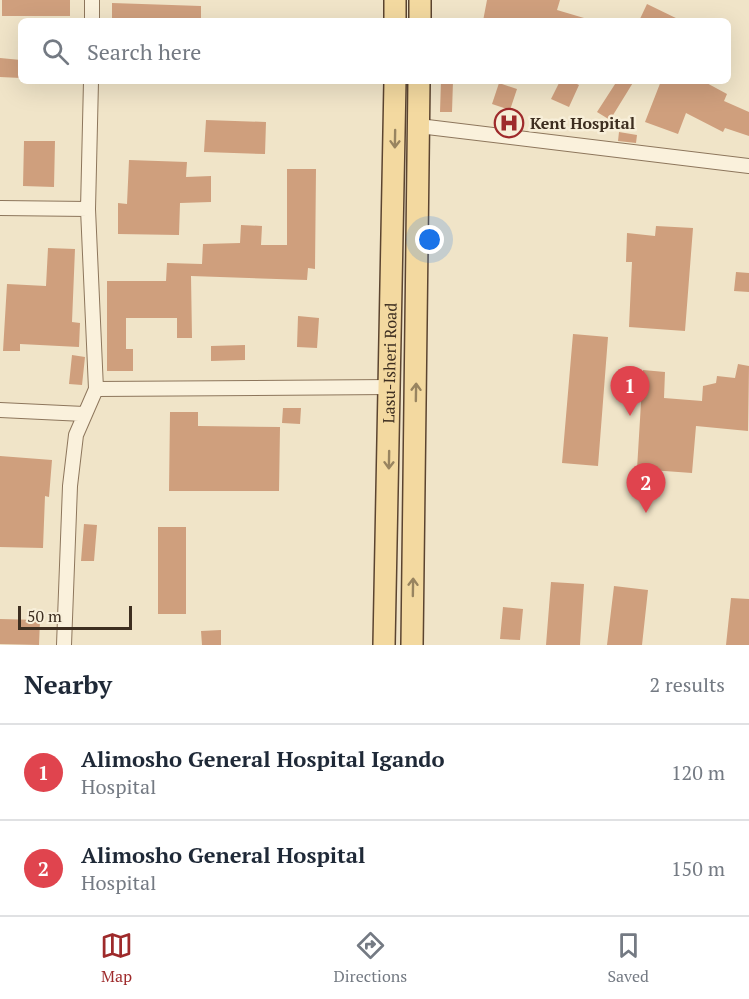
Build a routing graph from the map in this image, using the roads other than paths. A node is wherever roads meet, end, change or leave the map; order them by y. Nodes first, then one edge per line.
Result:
1 (92, 0) edge
2 (395, 0) edge
3 (420, 0) edge
4 (92, 18) edge
5 (395, 18) edge
6 (420, 18) edge
7 (90, 84) edge
8 (395, 84) edge
9 (419, 84) edge
10 (419, 126) junction
11 (749, 166) edge
12 (0, 208) edge
13 (88, 209) junction
14 (390, 387) junction
15 (96, 389) junction
16 (0, 410) edge
17 (84, 414) junction
18 (64, 645) edge
19 (384, 645) edge
20 (412, 645) edge

1 - 4 street
2 - 5 main road
3 - 6 main road
7 - 13 street
8 -> 14 main road, Lasu-Isheri Road
9 - 10 main road, Lasu-Isheri Road
10 - 11 street
20 -> 10 main road, Lasu-Isheri Road
12 - 13 street
13 - 15 street
14 - 15 street
14 -> 19 main road, Lasu-Isheri Road
15 - 17 street
16 - 17 street
17 - 18 street

